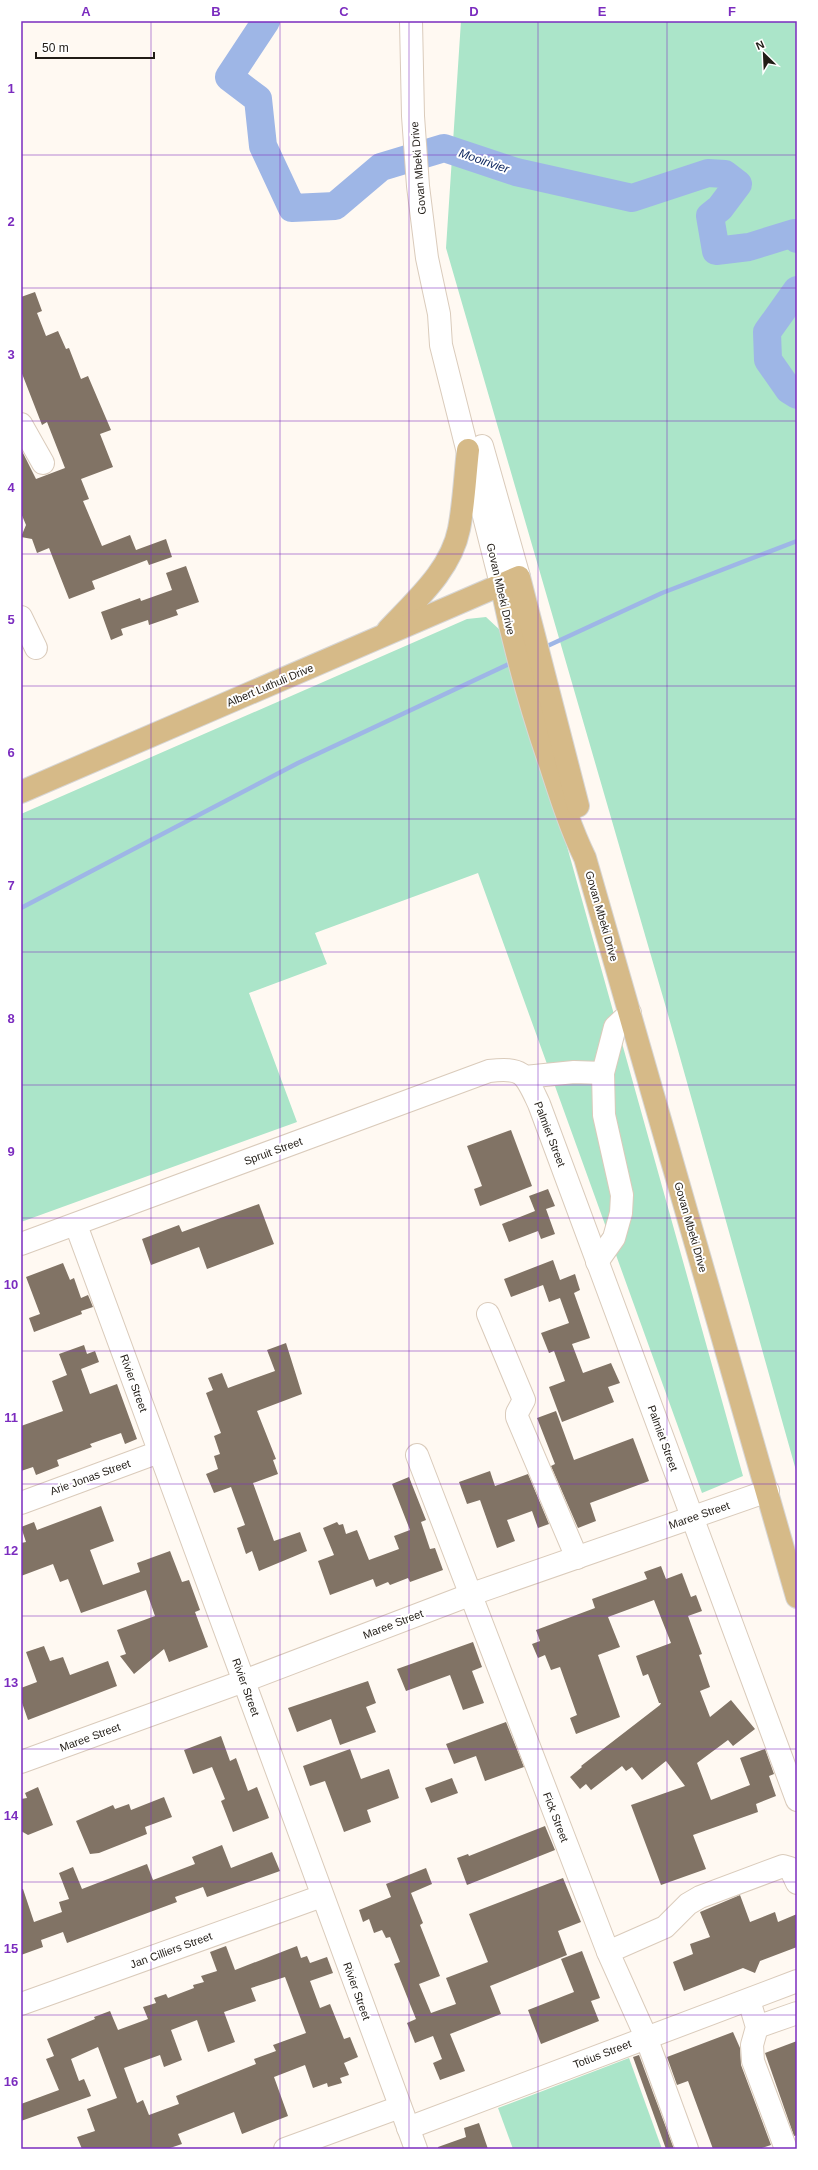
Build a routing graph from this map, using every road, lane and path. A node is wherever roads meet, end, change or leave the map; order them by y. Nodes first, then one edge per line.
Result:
1 (411, 21) edge
2 (440, 314) junction
3 (21, 424) edge
4 (468, 450) junction
5 (43, 463) dead end
6 (510, 581) junction
7 (21, 617) edge
8 (380, 638) junction
9 (36, 648) dead end
10 (21, 792) edge
11 (630, 1013) junction
12 (603, 1073) junction
13 (525, 1077) junction
14 (76, 1225) junction
15 (21, 1244) edge
16 (597, 1262) junction
17 (488, 1314) dead end
18 (159, 1452) junction
19 (417, 1455) dead end
20 (768, 1491) junction
21 (21, 1503) edge
22 (692, 1517) junction
23 (577, 1558) junction
24 (472, 1594) junction
25 (797, 1597) edge
26 (244, 1681) junction
27 (21, 1762) edge
28 (797, 1800) edge
29 (797, 1883) edge
30 (322, 1896) junction
31 (608, 1952) junction
32 (797, 1981) edge
33 (749, 2000) junction
34 (21, 2004) edge
35 (797, 2013) edge
36 (757, 2027) junction
37 (646, 2037) junction
38 (400, 2107) junction
39 (408, 2128) junction
40 (285, 2149) edge
41 (416, 2149) edge
42 (687, 2149) edge
43 (786, 2149) edge

1 - 2 street, Govan Mbeki Drive
2 - 4 street, Govan Mbeki Drive
2 - 6 street, Govan Mbeki Drive
3 - 5 street
4 - 6 street, Govan Mbeki Drive
4 - 8 main road
6 - 8 main road, Albert Luthuli Drive
6 - 11 main road, Govan Mbeki Drive
7 - 9 street
8 - 10 main road, Albert Luthuli Drive
11 - 12 street
11 - 20 main road, Govan Mbeki Drive
12 - 13 street
12 - 16 street
13 - 14 street, Spruit Street
13 - 16 street, Palmiet Street
14 - 15 street, Spruit Street
14 - 18 street, Rivier Street
16 - 22 street, Palmiet Street
17 - 23 street
18 - 21 street, Arie Jonas Street
18 - 26 street, Rivier Street
19 - 24 street, Fick Street
20 - 22 street, Maree Street
20 - 25 main road, Govan Mbeki Drive
22 - 23 street, Maree Street
22 - 28 street, Palmiet Street
23 - 24 street, Maree Street
24 - 26 street, Maree Street
24 - 31 street, Fick Street
26 - 27 street, Maree Street
26 - 30 street, Rivier Street
29 - 31 street
30 - 34 street, Jan Cilliers Street
30 - 38 street, Rivier Street
31 - 37 street, Fick Street
32 - 33 street, Totius Street
33 - 36 street
33 - 37 street, Totius Street
35 - 36 street
36 - 43 street
37 - 39 street, Totius Street
37 - 42 street, Fick Street
38 - 39 street, Rivier Street
38 - 40 street
39 - 41 street, Rivier Street

